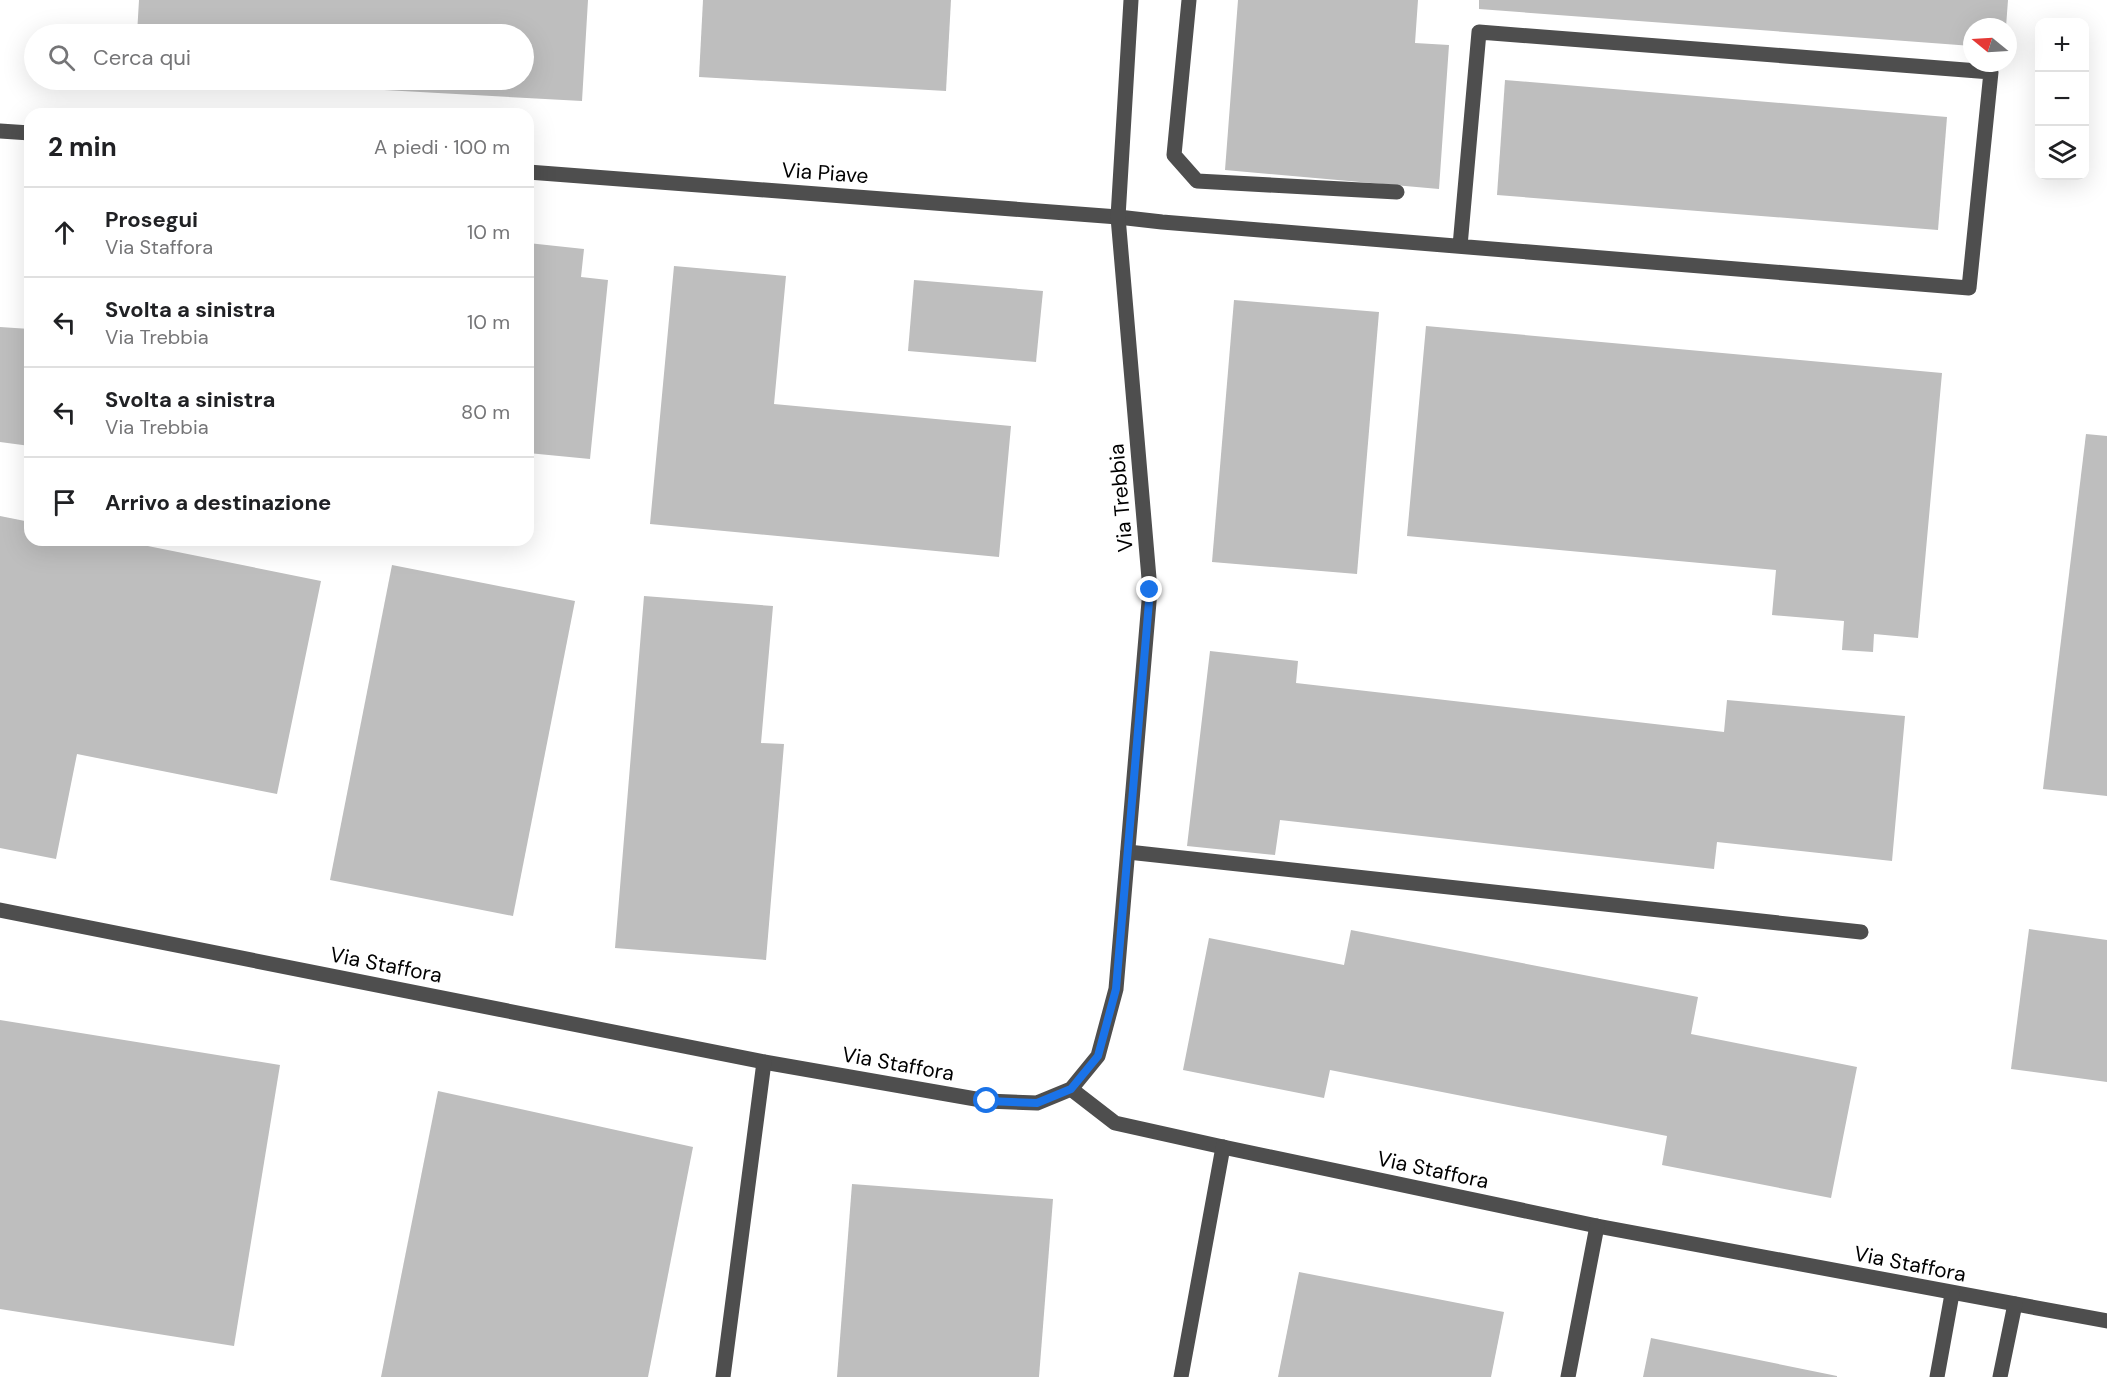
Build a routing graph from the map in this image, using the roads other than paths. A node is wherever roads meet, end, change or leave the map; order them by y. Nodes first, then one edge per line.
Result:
1 (1131, 0) edge
2 (1189, 0) edge
3 (0, 131) edge
4 (24, 133) edge
5 (534, 172) edge
6 (1397, 192) dead end
7 (1118, 217) junction
8 (1460, 246) junction
9 (1128, 852) junction
10 (0, 910) edge
11 (1861, 932) dead end
12 (764, 1062) junction
13 (1071, 1089) junction
14 (1223, 1148) junction
15 (1597, 1226) junction
16 (1952, 1294) junction
17 (2015, 1304) junction
18 (2107, 1321) edge
19 (723, 1377) edge
20 (1181, 1377) edge
21 (1568, 1377) edge
22 (1936, 1377) edge
23 (2000, 1377) edge

1 - 7 street, Via Trebbia
2 - 6 street
3 - 4 street
5 - 7 street, Via Piave
7 - 8 street, Via Piave
7 - 9 street, Via Trebbia
8 - 8 street, Via Piave
9 - 11 street
9 - 13 street, Via Trebbia
10 - 12 street, Via Staffora
12 - 13 street, Via Staffora
12 - 19 street
13 - 14 street, Via Staffora
14 - 15 street, Via Staffora
14 - 20 street
15 - 16 street, Via Staffora
15 - 21 street
16 - 17 street, Via Staffora
16 - 22 street
17 - 18 street, Via Staffora
17 - 23 street

